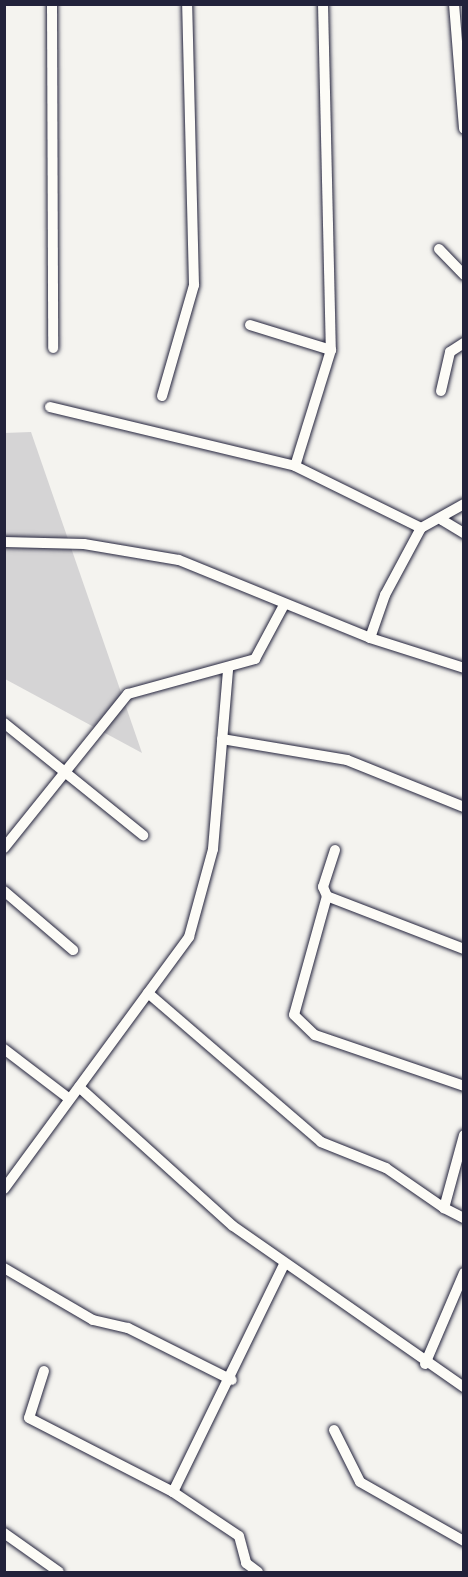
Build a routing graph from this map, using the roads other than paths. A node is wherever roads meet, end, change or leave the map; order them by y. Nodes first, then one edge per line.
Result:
1 (52, 4) edge
2 (186, 4) edge
3 (323, 4) edge
4 (454, 4) edge
5 (464, 129) edge
6 (439, 249) dead end
7 (464, 274) edge
8 (250, 325) dead end
9 (464, 343) edge
10 (53, 348) dead end
11 (331, 350) junction
12 (441, 391) dead end
13 (162, 396) dead end
14 (50, 408) dead end
15 (295, 466) junction
16 (464, 504) edge
17 (442, 520) junction
18 (421, 528) junction
19 (464, 533) edge
20 (4, 542) edge
21 (284, 605) junction
22 (370, 638) junction
23 (464, 668) edge
24 (228, 669) junction
25 (4, 723) edge
26 (222, 739) junction
27 (64, 768) junction
28 (464, 807) edge
29 (143, 835) dead end
30 (4, 848) edge
31 (335, 850) dead end
32 (4, 891) edge
33 (327, 896) junction
34 (464, 949) edge
35 (73, 950) dead end
36 (148, 993) junction
37 (4, 1049) edge
38 (464, 1086) edge
39 (79, 1087) junction
40 (67, 1097) junction
41 (464, 1135) edge
42 (4, 1189) edge
43 (444, 1208) junction
44 (464, 1218) edge
45 (284, 1264) junction
46 (4, 1268) edge
47 (464, 1273) edge
48 (425, 1364) junction
49 (44, 1371) dead end
50 (232, 1380) junction
51 (464, 1387) edge
52 (334, 1430) dead end
53 (173, 1492) junction
54 (4, 1533) edge
55 (464, 1541) edge
56 (59, 1572) edge
57 (258, 1572) edge

1 - 10 street
2 - 13 street
3 - 11 street
4 - 5 street
6 - 7 street
8 - 11 street
9 - 12 street
11 - 15 street
14 - 15 street
15 - 18 street
16 - 17 street
17 - 18 street
17 - 19 street
18 - 22 street
20 - 21 street
21 - 22 street
21 - 24 street
22 - 23 street
24 - 26 street
24 - 27 street
25 - 27 street
26 - 28 street
26 - 36 street
27 - 29 street
27 - 30 street
31 - 33 street
32 - 35 street
33 - 34 street
33 - 38 street
36 - 39 street
36 - 43 street
37 - 40 street
39 - 40 street
39 - 45 street
40 - 42 street
41 - 43 street
43 - 44 street
45 - 48 street
45 - 50 street
46 - 50 street
47 - 48 street
48 - 51 street
49 - 53 street
50 - 53 street
52 - 55 street
53 - 57 street
54 - 56 street

